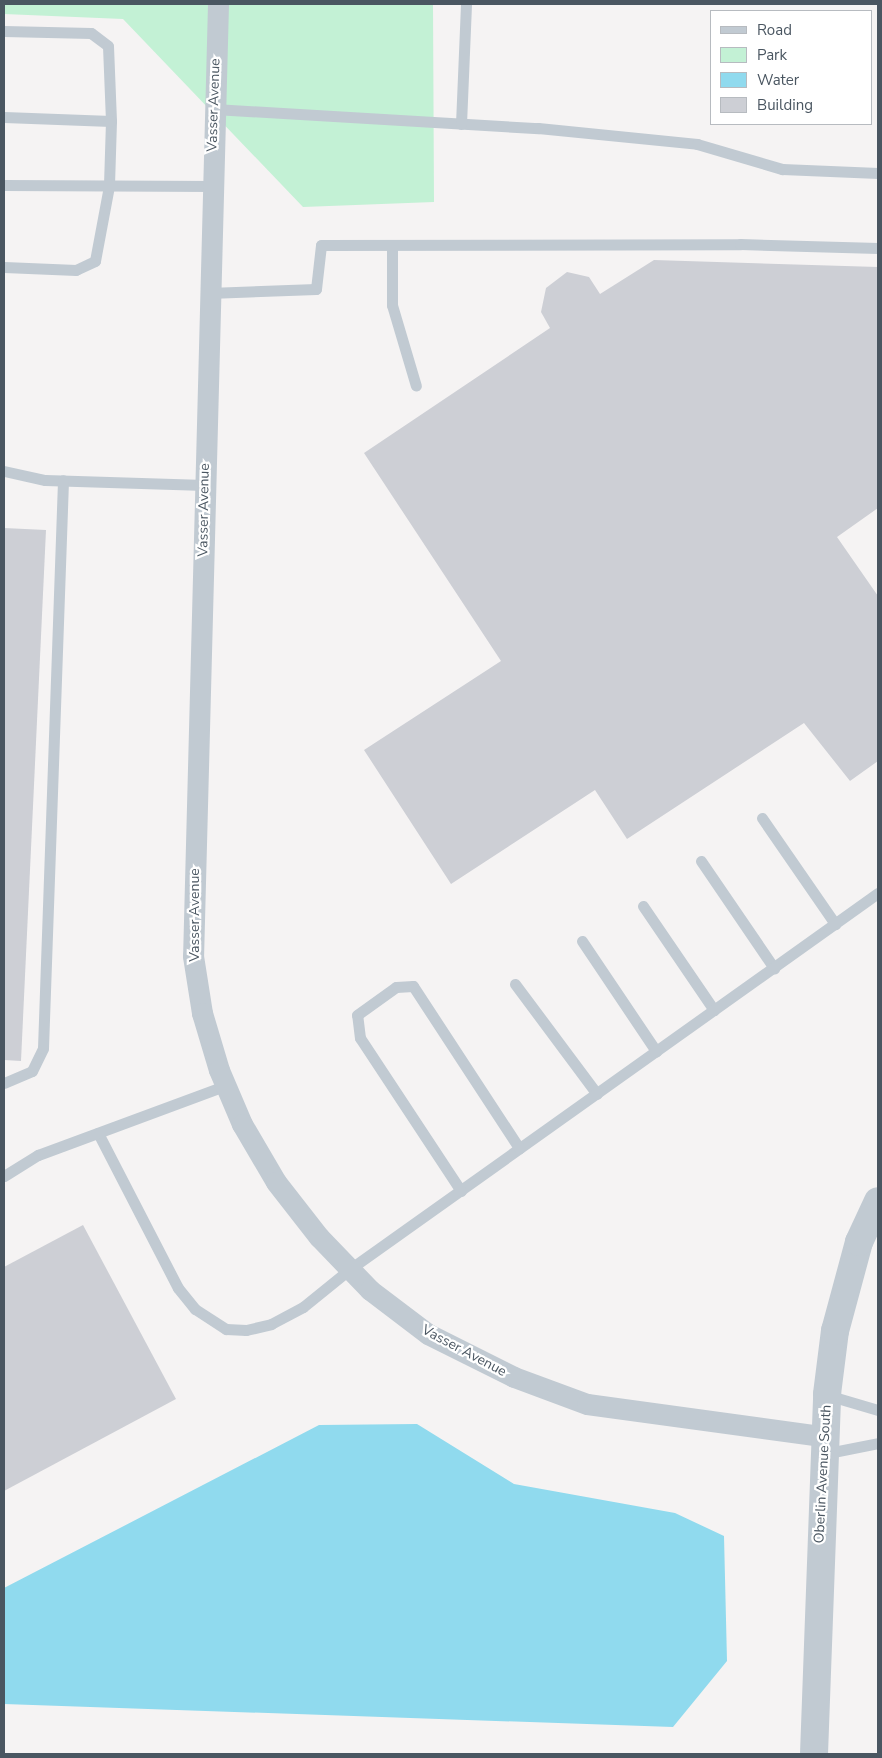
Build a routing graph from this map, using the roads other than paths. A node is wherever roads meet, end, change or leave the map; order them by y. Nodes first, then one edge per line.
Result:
1 (218, 4) edge
2 (466, 4) edge
3 (4, 31) edge
4 (214, 109) junction
5 (4, 117) edge
6 (111, 121) junction
7 (461, 124) junction
8 (878, 172) edge
9 (4, 185) edge
10 (109, 186) junction
11 (212, 186) junction
12 (392, 245) junction
13 (878, 248) edge
14 (4, 267) edge
15 (209, 293) junction
16 (416, 386) dead end
17 (4, 472) edge
18 (63, 480) junction
19 (205, 485) junction
20 (762, 818) dead end
21 (701, 860) dead end
22 (878, 893) edge
23 (643, 906) dead end
24 (834, 924) junction
25 (582, 941) dead end
26 (774, 968) junction
27 (515, 984) dead end
28 (714, 1010) junction
29 (656, 1052) junction
30 (4, 1083) edge
31 (225, 1086) junction
32 (597, 1094) junction
33 (98, 1133) junction
34 (520, 1148) junction
35 (4, 1176) edge
36 (460, 1190) junction
37 (878, 1201) edge
38 (350, 1269) junction
39 (827, 1394) junction
40 (878, 1410) edge
41 (878, 1443) edge
42 (822, 1445) junction
43 (814, 1754) edge

1 - 4 street, Vasser Avenue
2 - 7 lane
3 - 6 lane
4 - 7 lane
4 - 11 street, Vasser Avenue
5 - 6 lane
6 - 10 lane
7 - 8 lane
9 - 10 lane
10 - 11 lane
10 - 14 lane
11 - 15 street, Vasser Avenue
12 - 13 lane
12 - 15 lane
12 - 16 lane
15 - 19 street, Vasser Avenue
17 - 18 lane
18 - 19 lane
18 - 30 lane
19 - 31 street, Vasser Avenue
20 - 24 lane
21 - 26 lane
22 - 24 lane
23 - 28 lane
24 - 26 lane
25 - 29 lane
26 - 28 lane
27 - 32 lane
28 - 29 lane
29 - 32 lane
31 - 33 lane
31 - 38 street, Vasser Avenue
32 - 34 lane
33 - 35 lane
33 - 38 lane
34 - 36 lane
34 - 36 lane
36 - 38 lane
37 - 39 street, Oberlin Avenue South
38 - 42 street, Vasser Avenue
39 - 40 lane
39 - 42 street, Oberlin Avenue South
41 - 42 lane
42 - 43 street, Oberlin Avenue South

